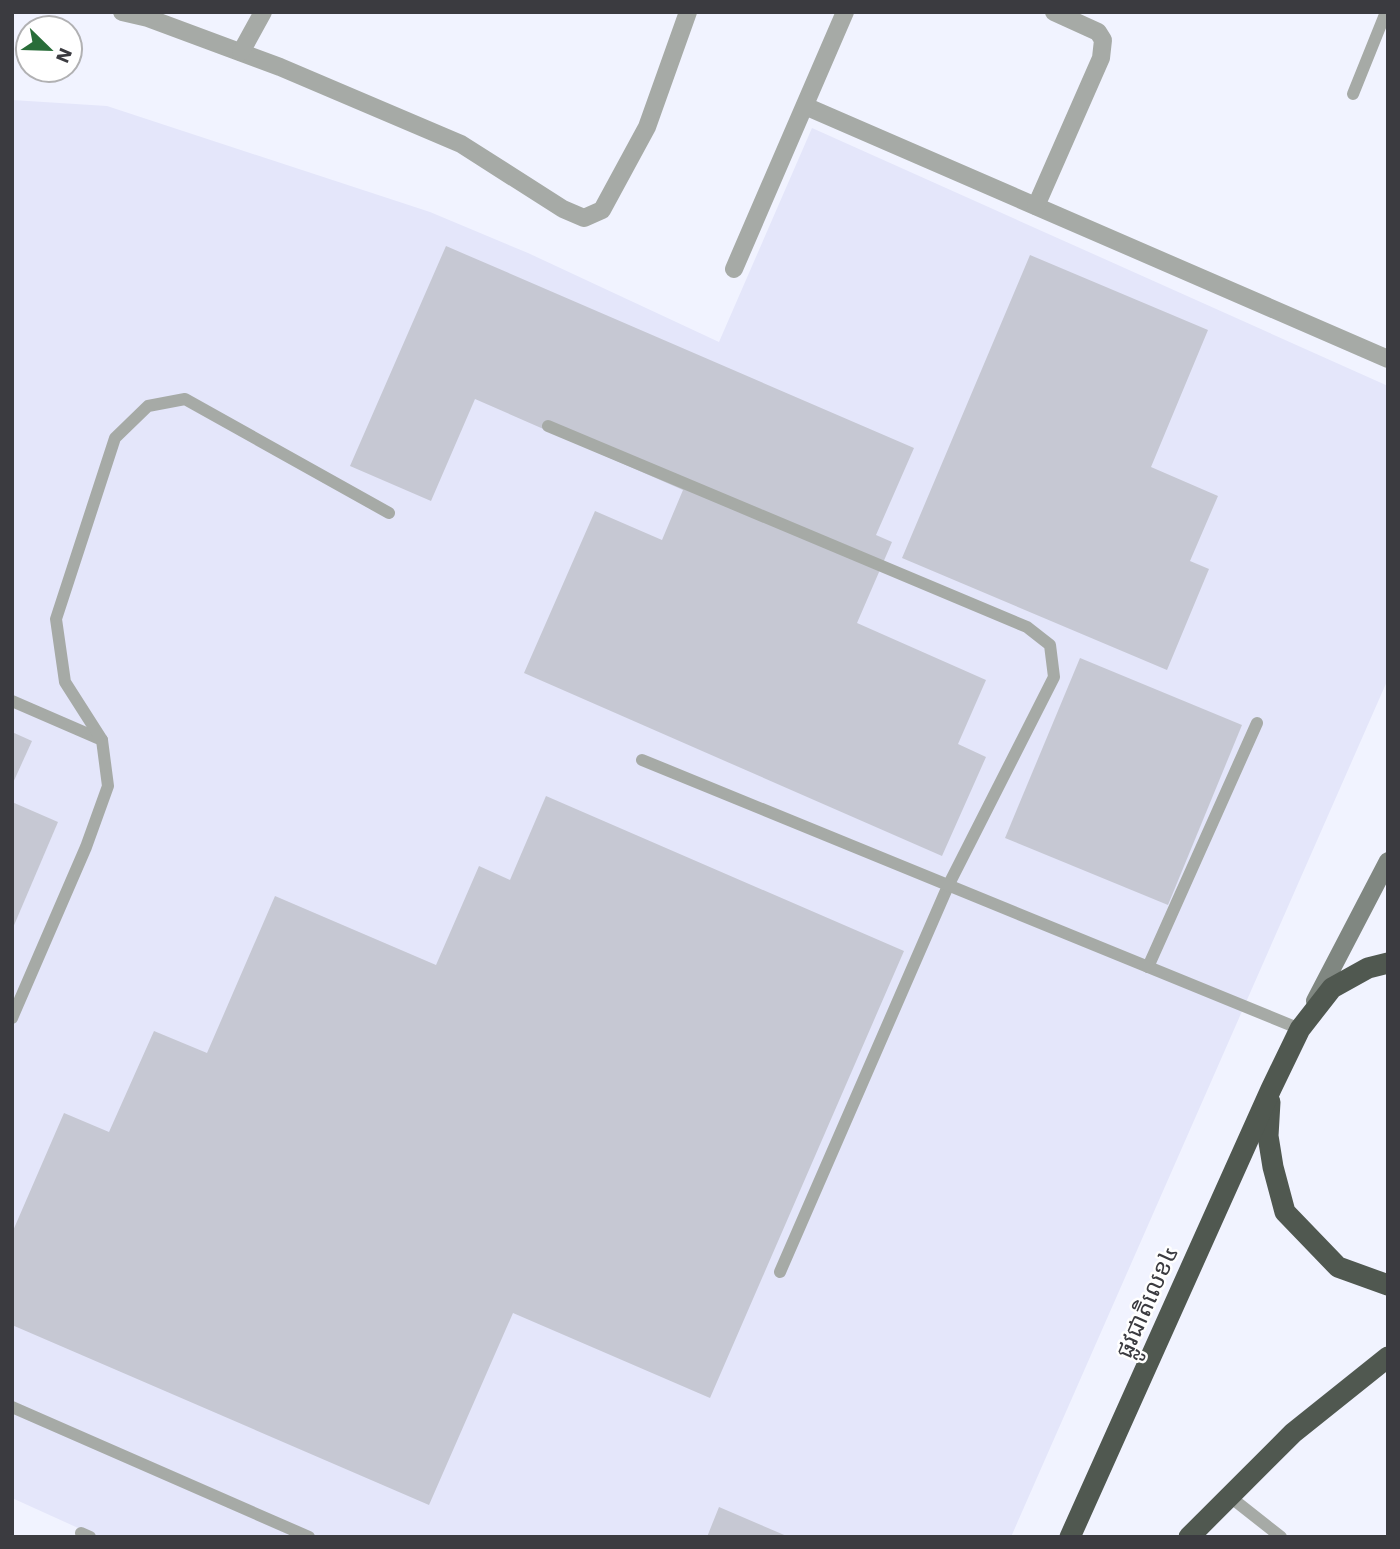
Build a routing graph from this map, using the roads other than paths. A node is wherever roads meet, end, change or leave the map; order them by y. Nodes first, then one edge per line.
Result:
1 (122, 12) edge
2 (263, 12) edge
3 (688, 12) edge
4 (845, 12) edge
5 (1054, 12) edge
6 (1386, 12) edge
7 (241, 52) junction
8 (1353, 94) dead end
9 (805, 106) junction
10 (1036, 206) junction
11 (734, 269) dead end
12 (1388, 359) edge
13 (548, 426) dead end
14 (389, 513) dead end
15 (12, 701) edge
16 (1257, 723) dead end
17 (102, 740) junction
18 (642, 760) dead end
19 (1388, 861) edge
20 (948, 886) junction
21 (1388, 963) edge
22 (1148, 967) junction
23 (12, 1018) edge
24 (1300, 1029) junction
25 (1271, 1089) junction
26 (780, 1272) dead end
27 (1388, 1285) edge
28 (1388, 1357) edge
29 (12, 1407) edge
30 (1230, 1496) junction
31 (309, 1537) edge
32 (1070, 1537) edge
33 (1189, 1537) edge
34 (1281, 1537) edge

1 - 7 street
2 - 7 street
3 - 7 street
4 - 9 street
5 - 10 street
6 - 8 lane
9 - 10 street
9 - 11 street
10 - 12 street
13 - 20 lane
14 - 17 lane
15 - 17 lane
16 - 22 lane
17 - 23 lane
18 - 20 lane
19 - 24 main road
20 - 22 lane
20 - 26 lane
21 - 24 highway, ផ្លូវជាតិលេខ៤
22 - 24 lane
24 - 25 highway, ផ្លូវជាតិលេខ៤
25 - 27 highway
25 - 32 highway, ផ្លូវជាតិលេខ៤
28 - 30 highway
29 - 31 lane
30 - 33 highway
30 - 34 lane

